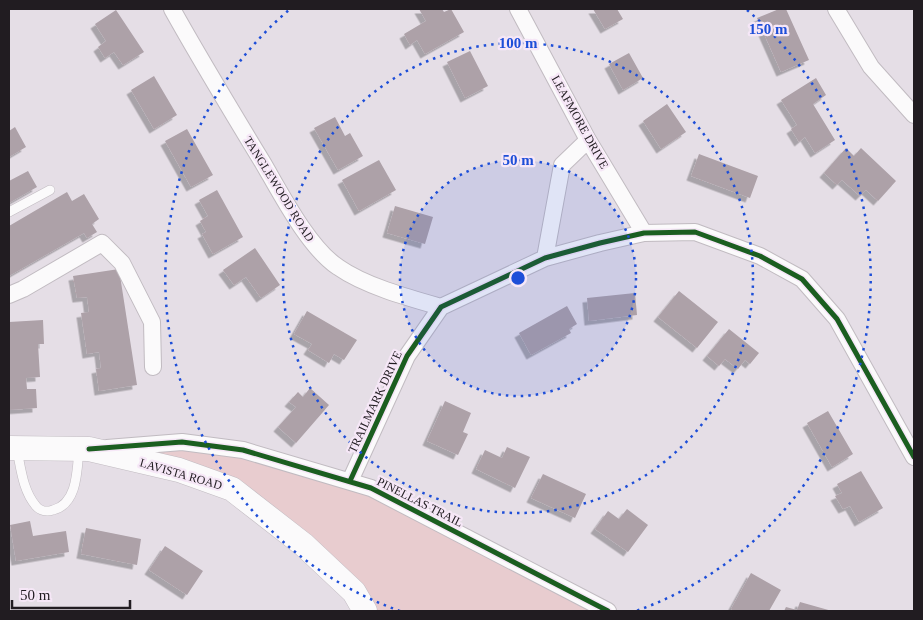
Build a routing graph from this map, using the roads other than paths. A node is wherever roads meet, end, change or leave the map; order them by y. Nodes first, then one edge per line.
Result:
1 (172, 9) edge
2 (518, 9) edge
3 (836, 9) edge
4 (914, 115) edge
5 (588, 140) junction
6 (50, 190) dead end
7 (9, 212) edge
8 (644, 233) junction
9 (545, 258) junction
10 (9, 295) edge
11 (441, 307) junction
12 (153, 367) dead end
13 (910, 440) edge
14 (12, 448) edge
15 (84, 449) junction
16 (914, 457) edge
17 (350, 481) junction
18 (365, 611) edge
19 (608, 611) edge

1 - 11 street, TANGLEWOOD ROAD
2 - 5 street, LEAFMORE DRIVE
3 - 4 street
5 - 8 street, LEAFMORE DRIVE
5 - 9 street
6 - 7 lane
8 - 9 street
8 - 13 street
9 - 11 street
10 - 12 street
11 - 17 street, TRAILMARK DRIVE
13 - 16 street
14 - 15 main road, LAVISTA ROAD
14 - 15 lane
15 - 17 street, PINELLAS TRAIL
15 - 18 main road, LAVISTA ROAD
17 - 19 street, PINELLAS TRAIL

